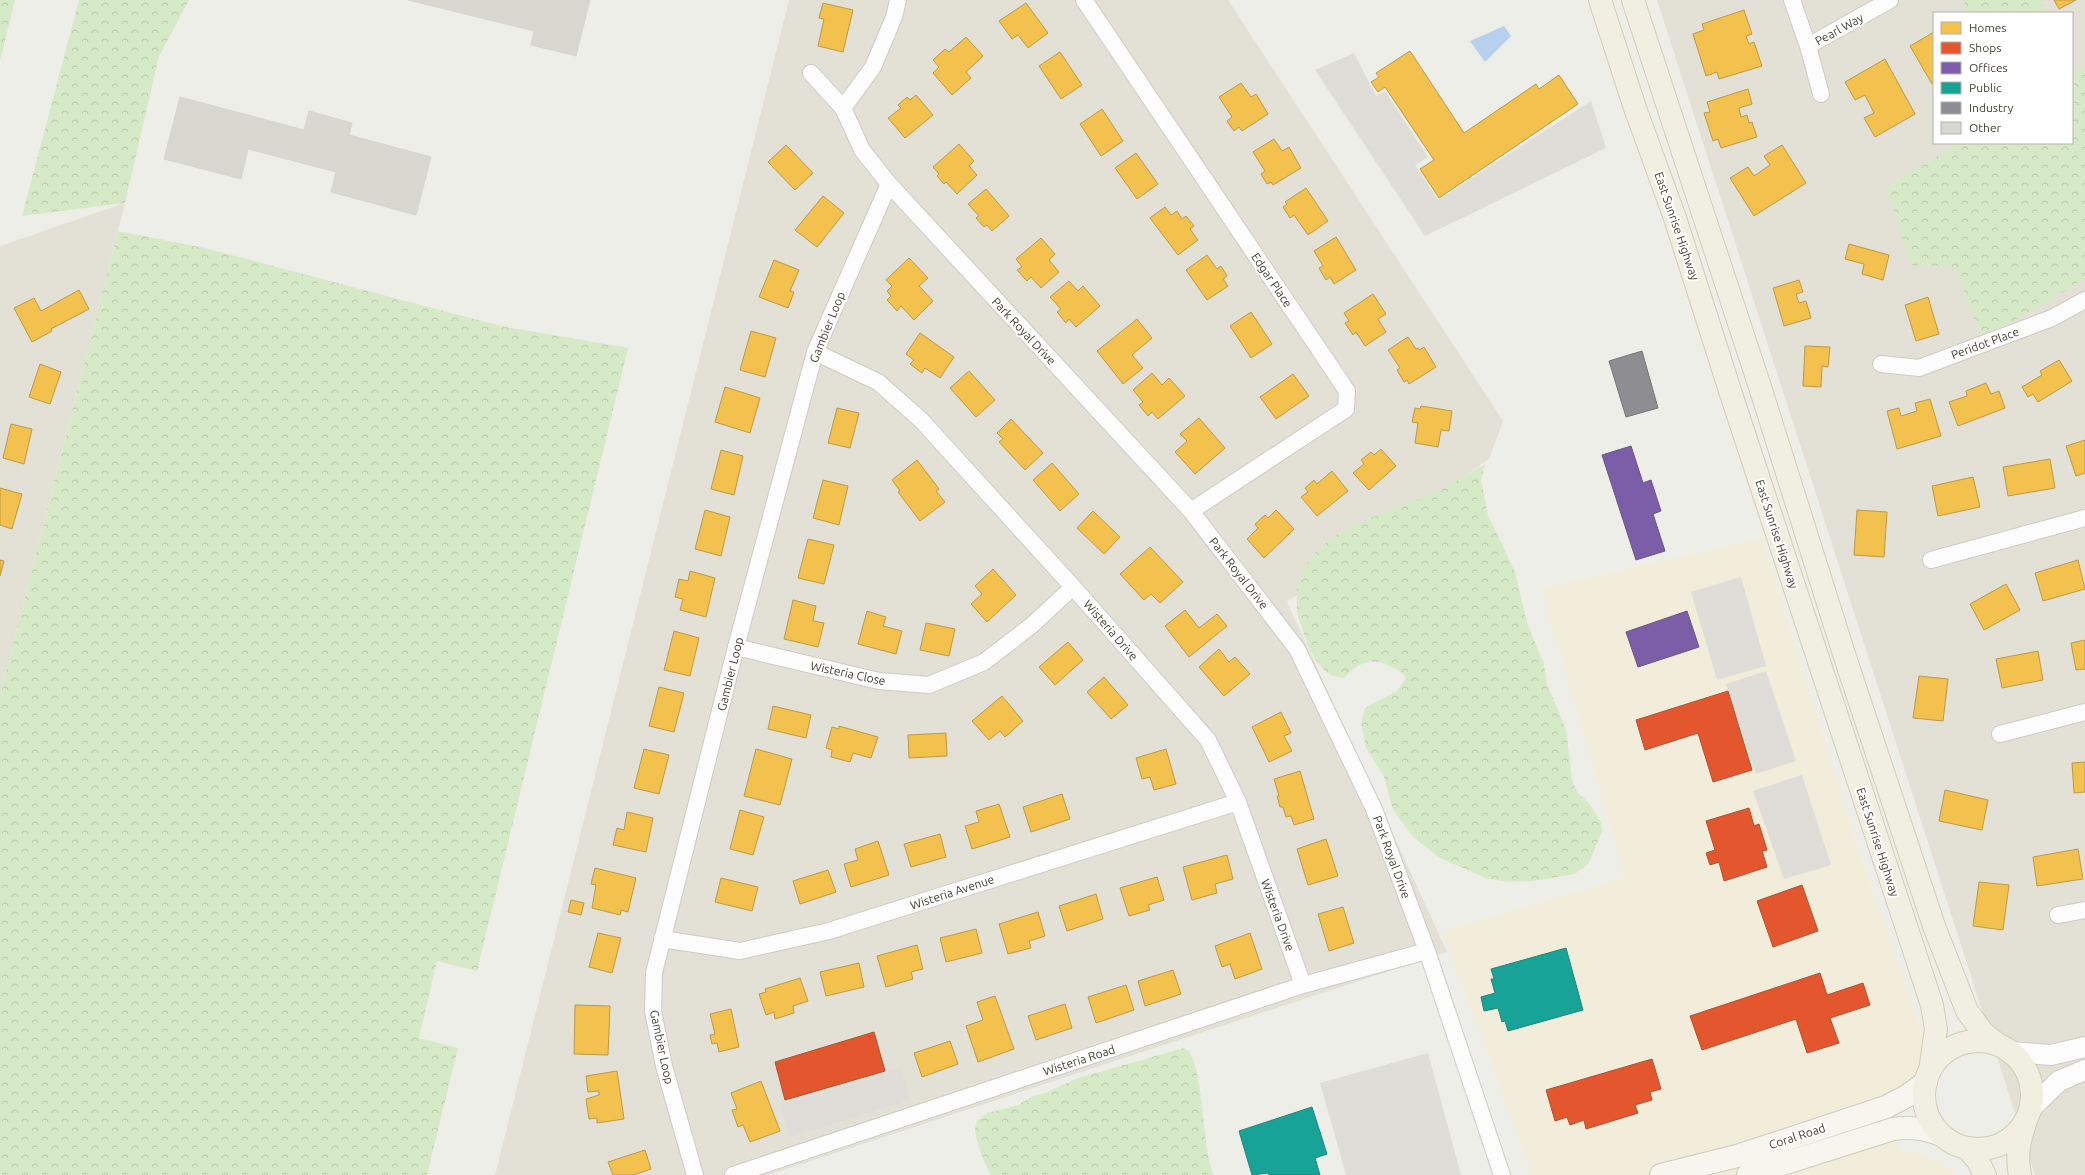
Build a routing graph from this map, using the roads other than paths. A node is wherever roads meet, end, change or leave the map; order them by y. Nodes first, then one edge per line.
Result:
1 (898, 0) edge
2 (1084, 0) edge
3 (1600, 0) edge
4 (1633, 0) edge
5 (1792, 0) edge
6 (1890, 0) edge
7 (1808, 46) junction
8 (811, 73) dead end
9 (1821, 94) dead end
10 (843, 108) junction
11 (889, 184) junction
12 (2085, 300) edge
13 (815, 352) junction
14 (1881, 364) dead end
15 (1191, 511) junction
16 (2085, 518) edge
17 (1931, 560) dead end
18 (1073, 587) junction
19 (736, 647) junction
20 (2085, 712) edge
21 (2000, 734) dead end
22 (1238, 802) junction
23 (2085, 910) edge
24 (2058, 915) dead end
25 (662, 939) junction
26 (1427, 951) junction
27 (1303, 985) junction
28 (2085, 1047) edge
29 (2004, 1048) junction
30 (2085, 1070) edge
31 (1928, 1076) junction
32 (2027, 1116) junction
33 (1941, 1135) junction
34 (1968, 1148) junction
35 (695, 1175) edge
36 (733, 1175) edge
37 (1502, 1175) edge
38 (1661, 1175) edge
39 (1748, 1175) edge
40 (1985, 1175) edge
41 (2020, 1175) edge

1 - 10 street
2 - 15 street, Edgar Place
3 - 31 main road, East Sunrise Highway
4 - 29 main road
5 - 7 street
6 - 7 street, Pearl Way
7 - 9 street
8 - 10 street, Park Royal Drive
10 - 11 street, Park Royal Drive
11 - 13 street, Gambier Loop
11 - 15 street, Park Royal Drive
12 - 14 street, Peridot Place
13 - 18 street, Wisteria Drive
13 - 19 street, Gambier Loop
15 - 26 street, Park Royal Drive
16 - 17 street
18 - 19 street, Wisteria Close
18 - 22 street, Wisteria Drive
19 - 25 street, Gambier Loop
20 - 21 street
22 - 25 street, Wisteria Avenue
22 - 27 street, Wisteria Drive
23 - 24 street
25 - 35 street, Gambier Loop
26 - 27 street, Wisteria Road
26 - 37 street, Park Royal Drive
27 - 36 street, Wisteria Road
28 - 29 street
29 - 31 main road
29 - 32 main road
30 - 32 street
31 - 33 main road
31 - 38 main road, Coral Road
32 - 34 main road
32 - 41 main road
33 - 34 main road
33 - 39 main road, Coral Road
34 - 40 main road

